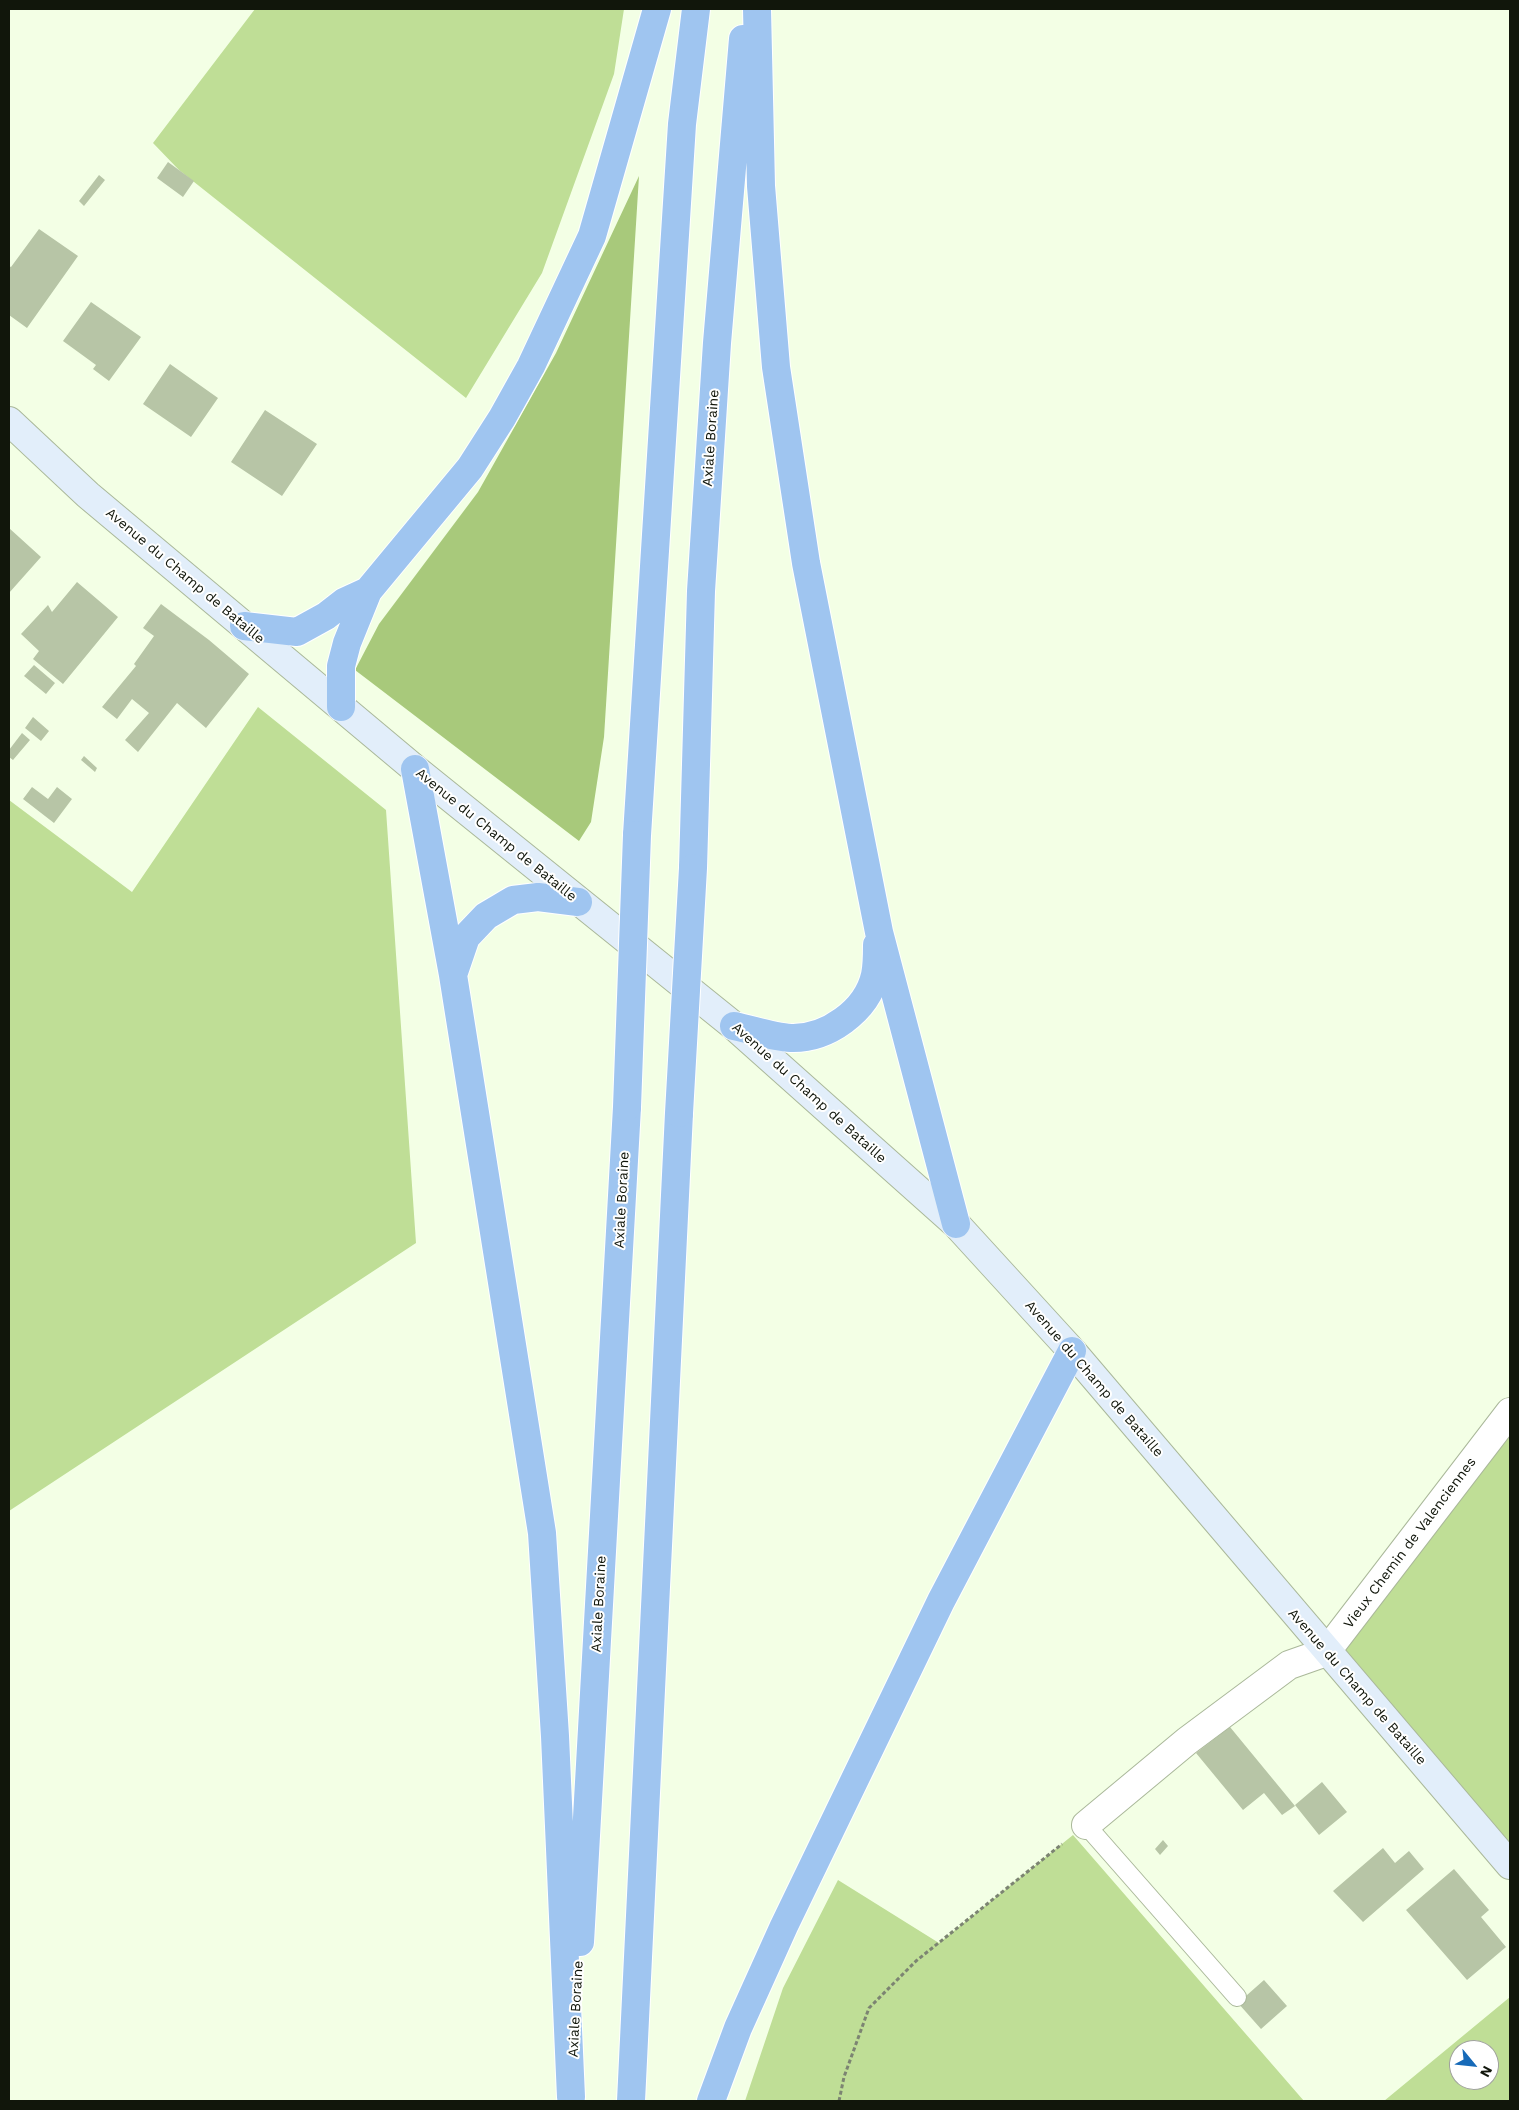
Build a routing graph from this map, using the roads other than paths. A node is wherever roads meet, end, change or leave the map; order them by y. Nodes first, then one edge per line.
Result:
1 (657, 9) edge
2 (696, 9) edge
3 (746, 9) edge
4 (757, 9) edge
5 (9, 421) edge
6 (368, 591) junction
7 (244, 626) junction
8 (341, 708) junction
9 (415, 769) junction
10 (578, 902) junction
11 (879, 932) junction
12 (452, 974) junction
13 (734, 1026) junction
14 (956, 1224) junction
15 (1072, 1352) junction
16 (1510, 1412) edge
17 (1326, 1652) junction
18 (1086, 1825) joint
19 (1510, 1865) edge
20 (1236, 1997) dead end
21 (571, 2099) edge
22 (631, 2101) edge
23 (711, 2101) edge

1 - 6 highway
2 - 21 highway, Axiale Boraine, bridge
3 - 22 highway, Axiale Boraine, bridge
4 - 11 highway
5 - 7 street, Avenue du Champ de Bataille
6 - 7 highway
6 - 8 highway
7 - 8 street, Avenue du Champ de Bataille
8 - 9 street, Avenue du Champ de Bataille
9 - 10 street, Avenue du Champ de Bataille
9 - 12 highway
10 - 12 highway
10 - 13 street, Avenue du Champ de Bataille
11 - 13 highway
11 - 14 highway
12 - 21 highway
13 - 14 street, Avenue du Champ de Bataille
14 - 15 street, Avenue du Champ de Bataille
15 - 17 street, Avenue du Champ de Bataille
15 - 23 highway
16 - 17 street, Vieux Chemin de Valenciennes
17 - 18 street
17 - 19 street, Avenue du Champ de Bataille
18 - 20 lane

